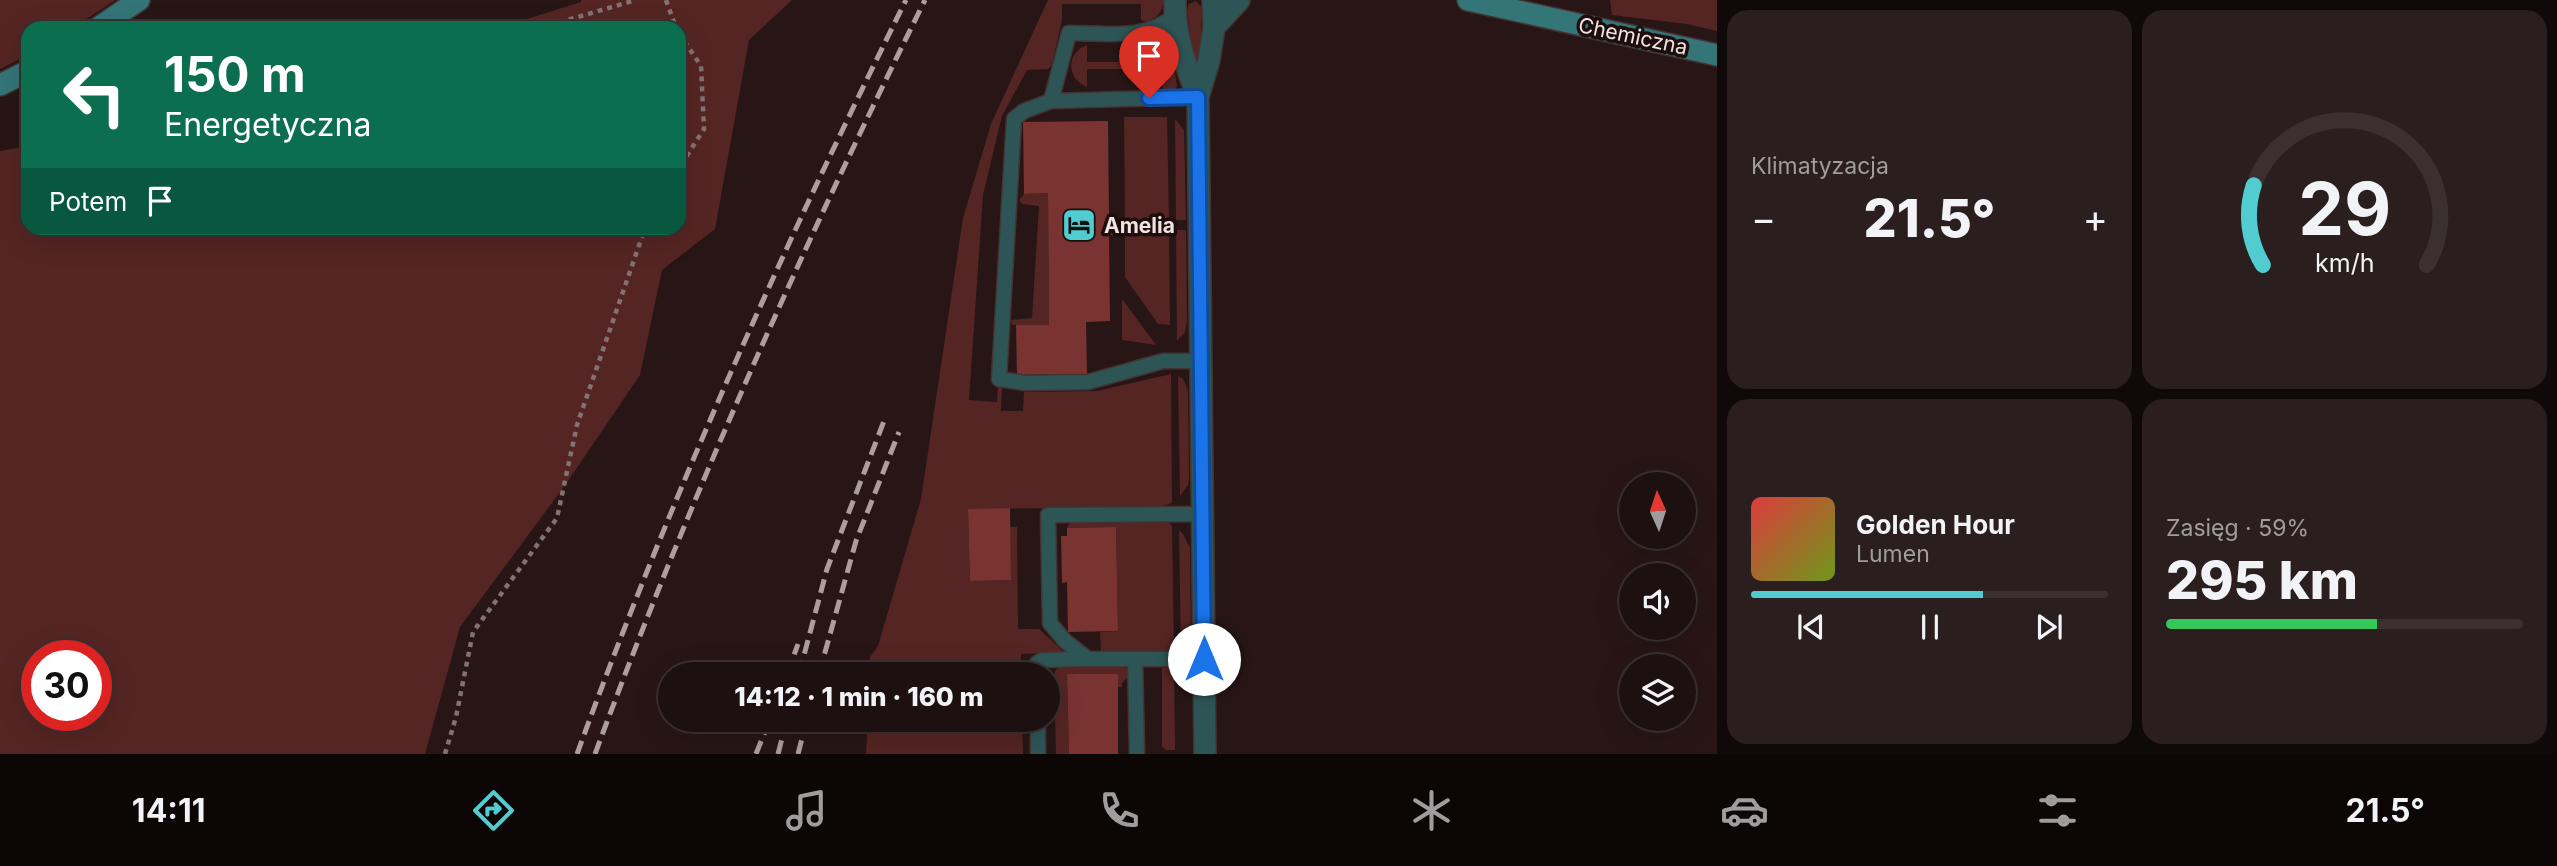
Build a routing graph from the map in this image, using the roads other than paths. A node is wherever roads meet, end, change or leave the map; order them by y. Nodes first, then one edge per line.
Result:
1 (139, 0) edge
2 (1213, 0) edge
3 (1239, 0) edge
4 (1468, 0) edge
5 (1175, 7) edge
6 (109, 21) edge
7 (1214, 26) junction
8 (1717, 55) edge
9 (21, 74) edge
10 (0, 85) edge
11 (1198, 97) junction
12 (1051, 101) junction
13 (1202, 361) junction
14 (1203, 514) junction
15 (1088, 659) junction
16 (1135, 659) junction
17 (1204, 659) junction
18 (1039, 662) edge
19 (1038, 732) edge
20 (1038, 754) edge
21 (1137, 754) edge
22 (1205, 754) edge

1 - 6 street
2 - 7 street
3 - 7 street
4 - 8 street, Chemiczna
5 - 11 street
5 - 12 lane
7 - 11 street
9 - 10 street
11 - 12 lane
11 - 13 street
12 - 13 lane
13 - 14 street
14 - 15 lane
14 - 17 street
15 - 16 lane
15 - 18 lane
16 - 17 lane
16 - 21 lane
17 - 22 street
19 - 20 lane

